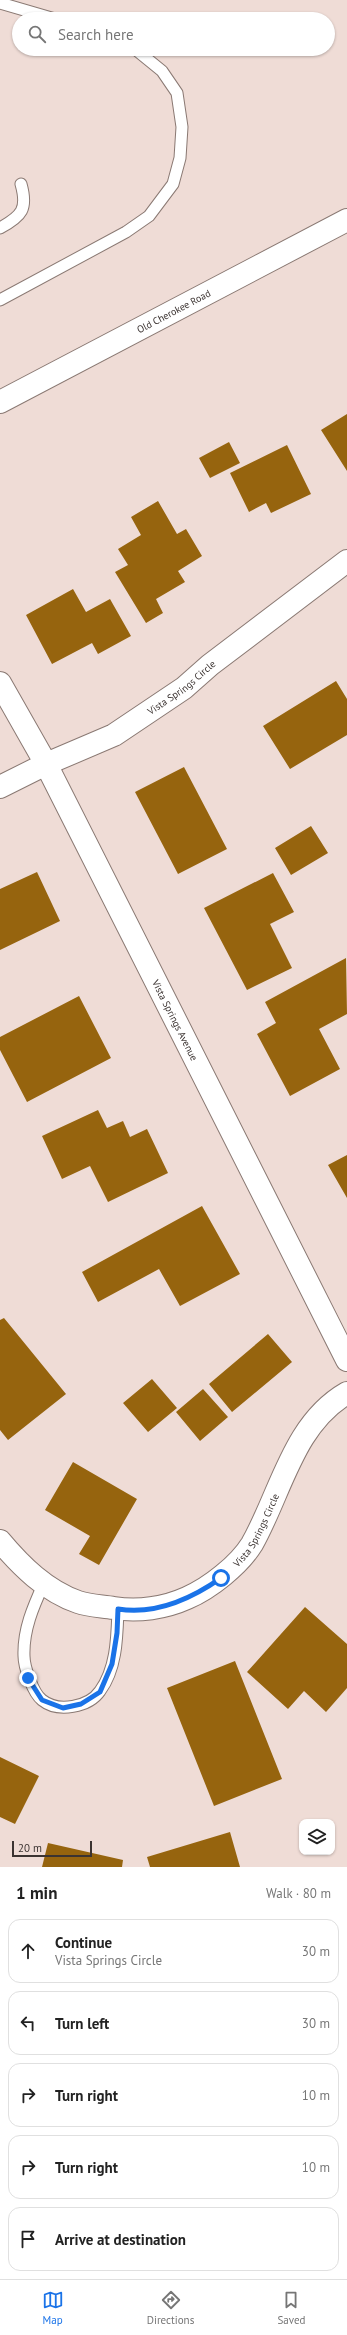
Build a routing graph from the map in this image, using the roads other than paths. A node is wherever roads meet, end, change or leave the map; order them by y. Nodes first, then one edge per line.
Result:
1 (0, 3) edge
2 (31, 12) edge
3 (143, 56) edge
4 (21, 184) dead end
5 (347, 220) edge
6 (0, 228) edge
7 (0, 300) edge
8 (0, 402) edge
9 (347, 561) edge
10 (0, 683) edge
11 (46, 764) junction
12 (0, 787) edge
13 (347, 1360) edge
14 (347, 1393) edge
15 (0, 1541) edge
16 (44, 1583) junction
17 (118, 1609) junction

1 - 2 lane
3 - 7 lane
4 - 6 lane
5 - 8 street, Old Cherokee Road
9 - 11 street, Vista Springs Circle
10 - 11 street, Vista Springs Avenue
11 - 12 street, Vista Springs Circle
11 - 13 street, Vista Springs Avenue
14 - 17 street, Vista Springs Circle
15 - 16 street, Vista Springs Circle
16 - 17 street, Vista Springs Circle
16 - 17 lane

